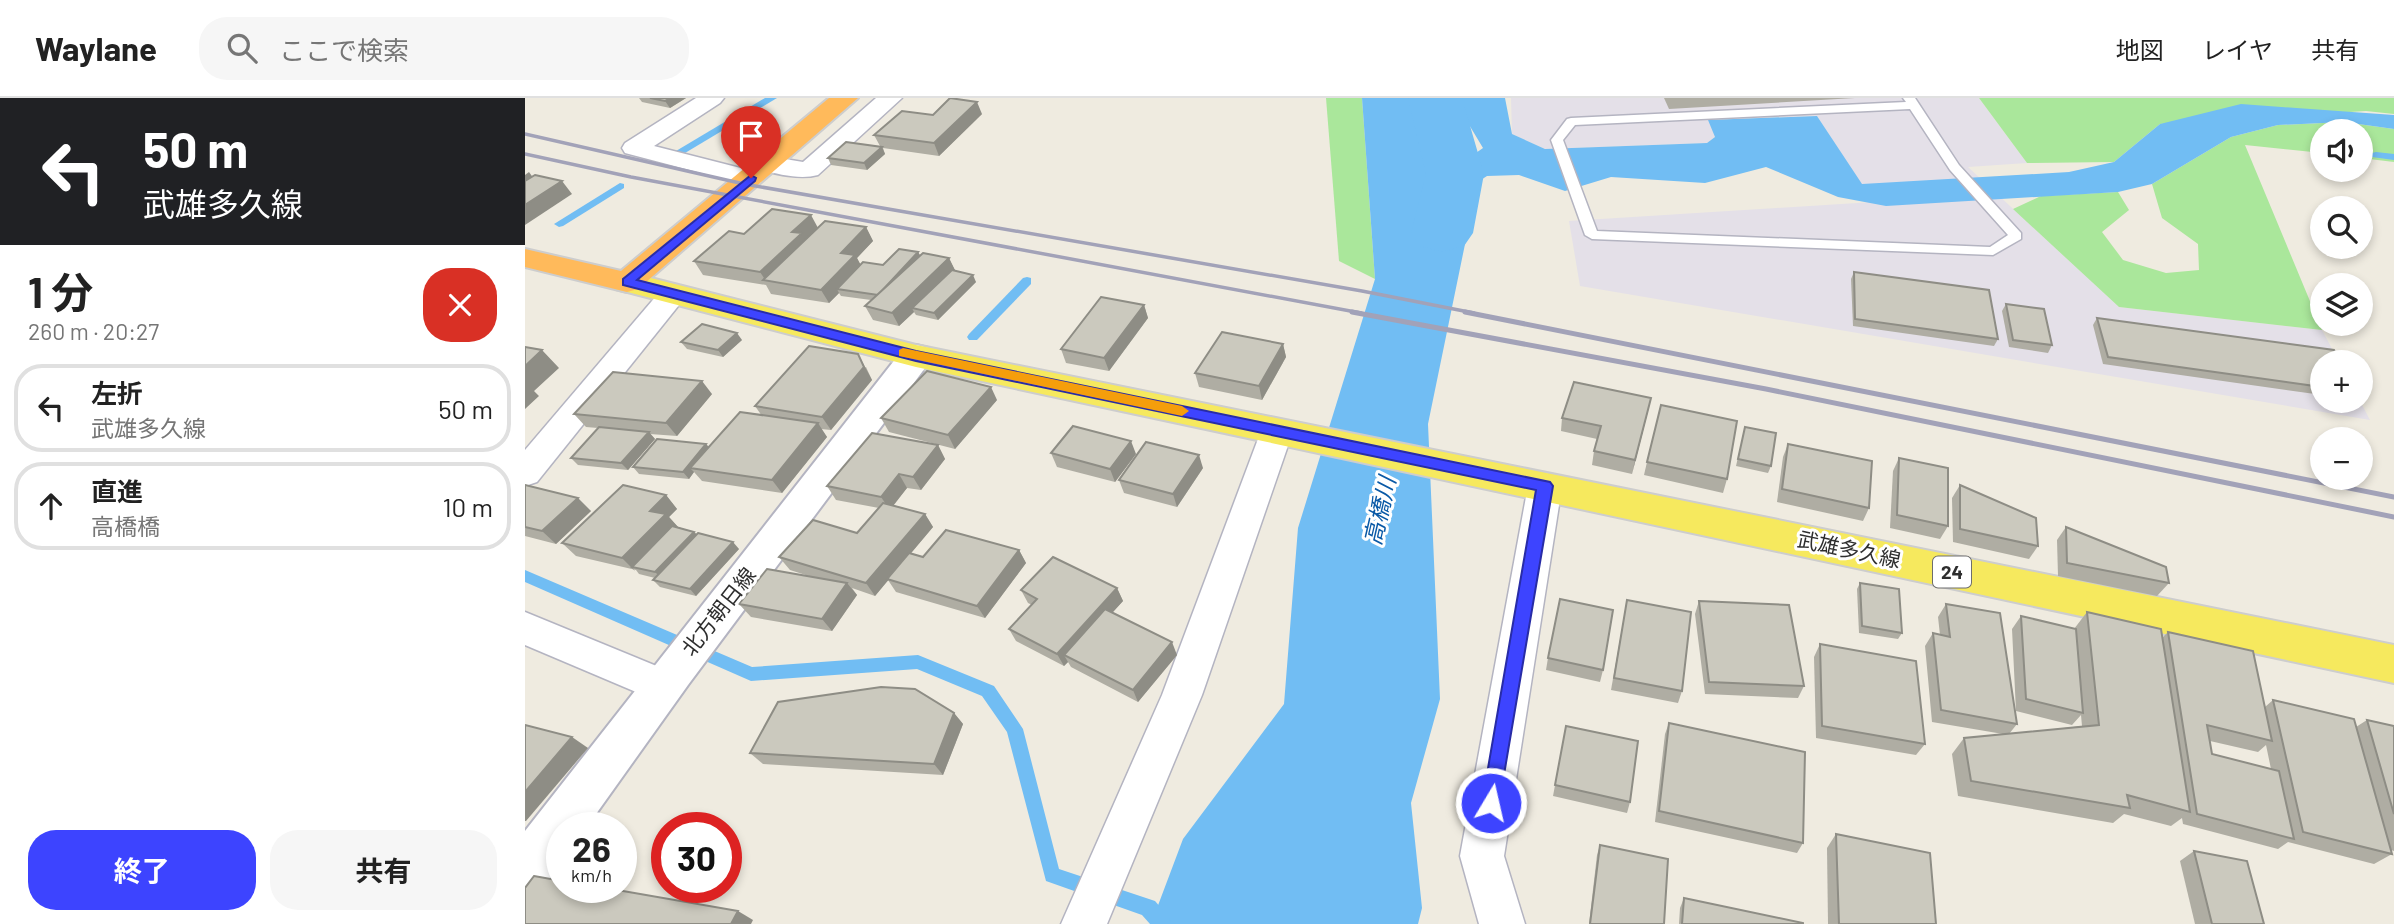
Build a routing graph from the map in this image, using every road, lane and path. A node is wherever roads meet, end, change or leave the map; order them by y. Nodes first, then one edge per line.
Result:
1 (712, 98) edge
2 (845, 98) edge
3 (887, 98) edge
4 (1912, 101) edge
5 (759, 171) junction
6 (525, 258) edge
7 (627, 282) junction
8 (673, 294) junction
9 (916, 356) junction
10 (1284, 432) junction
11 (525, 473) edge
12 (1527, 482) junction
13 (525, 628) edge
14 (2394, 664) edge
15 (667, 679) junction
16 (525, 871) edge
17 (1085, 921) edge
18 (1502, 924) edge

1 - 5 street
2 - 5 highway
3 - 5 street
4 - 4 lane
5 - 7 highway
6 - 7 highway
7 - 8 main road, 24
8 - 9 main road, 24
8 - 11 street
9 - 10 main road, 24
9 - 15 main road, 北方朝日線
10 - 12 main road, 24
10 - 17 street
12 - 14 main road, 武雄多久線 / 24
12 - 18 street
13 - 15 street
15 - 16 main road, 北方朝日線

